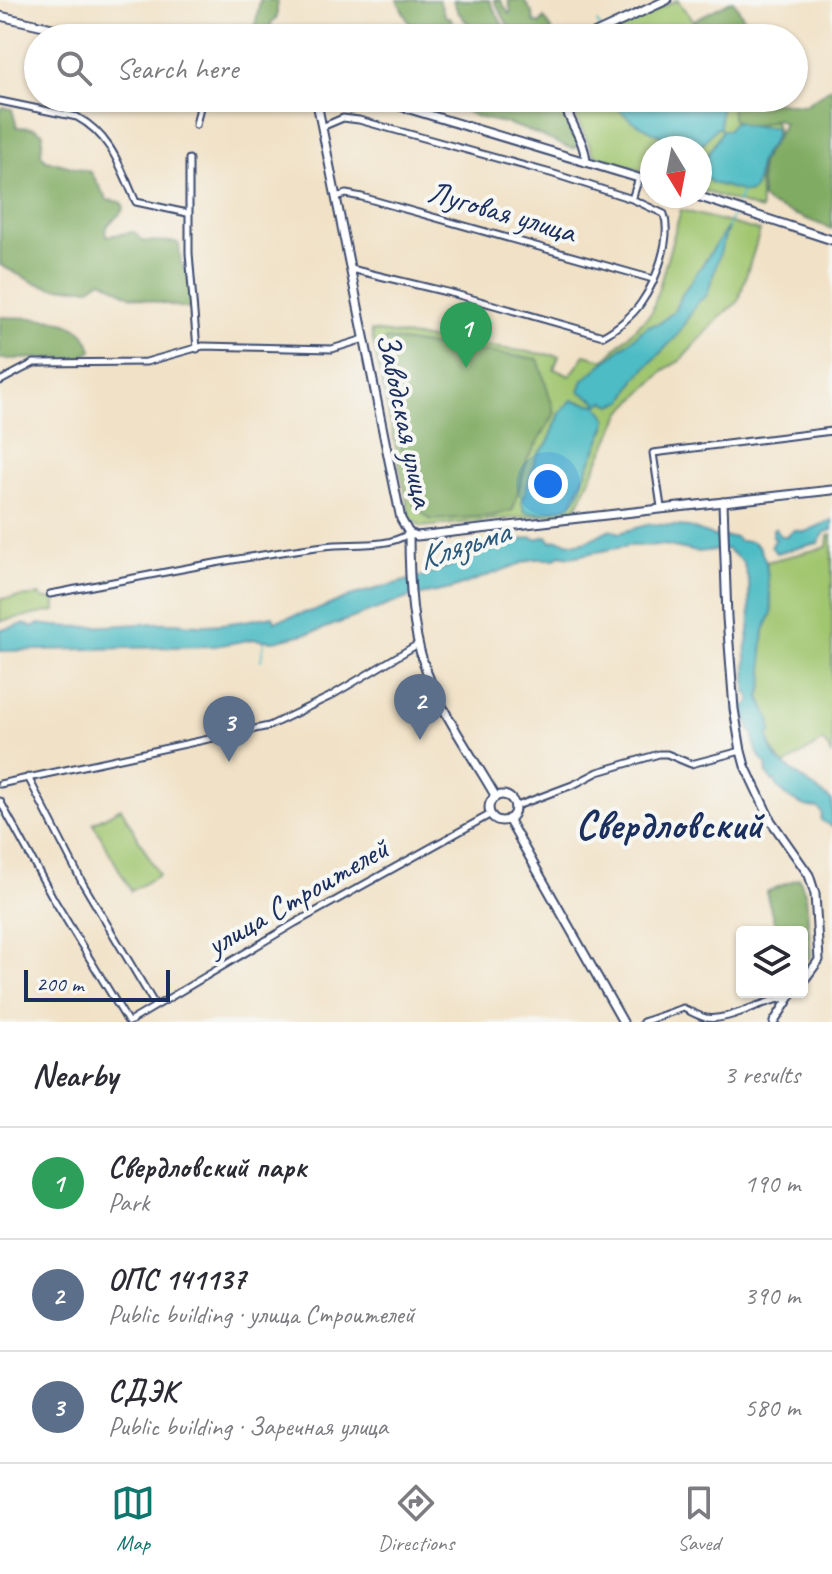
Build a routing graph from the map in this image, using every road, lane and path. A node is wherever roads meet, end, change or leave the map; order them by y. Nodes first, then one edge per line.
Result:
1 (667, 0) edge
2 (0, 16) edge
3 (35, 24) edge
4 (615, 24) edge
5 (0, 101) edge
6 (24, 106) edge
7 (53, 112) edge
8 (199, 112) edge
9 (319, 112) edge
10 (420, 112) edge
11 (568, 112) edge
12 (196, 125) dead end
13 (322, 127) junction
14 (189, 159) dead end
15 (586, 162) junction
16 (639, 178) joint
17 (336, 197) junction
18 (632, 199) junction
19 (712, 201) edge
20 (187, 213) junction
21 (832, 240) edge
22 (351, 269) junction
23 (653, 279) junction
24 (364, 339) junction
25 (197, 349) junction
26 (0, 381) edge
27 (832, 431) edge
28 (832, 490) edge
29 (723, 502) junction
30 (661, 507) junction
31 (409, 533) junction
32 (50, 594) dead end
33 (418, 644) junction
34 (741, 751) junction
35 (28, 777) junction
36 (0, 784) edge
37 (496, 797) junction
38 (0, 801) edge
39 (514, 807) junction
40 (491, 814) junction
41 (508, 819) junction
42 (808, 975) edge
43 (779, 998) edge
44 (788, 998) edge
45 (155, 1005) junction
46 (128, 1022) edge
47 (623, 1022) edge
48 (643, 1022) edge
49 (774, 1022) edge

1 - 4 street
2 - 3 street
5 - 6 street
7 - 20 street
8 - 12 street
9 - 13 street, Заводская улица
10 - 15 street
11 - 15 street
13 - 17 street, Заводская улица
13 - 18 street
14 - 20 street
15 - 16 street
16 - 18 street
17 - 22 street, Заводская улица
17 - 23 street, Луговая улица
18 - 23 street
19 - 21 street
20 - 25 street
22 - 23 street
22 - 24 street, Заводская улица
24 - 25 street
24 - 31 street, Заводская улица
25 - 26 street
27 - 30 street
28 - 29 street
29 - 30 street
29 - 34 street
30 - 31 street
31 - 32 street, Заводская улица
31 - 33 street
33 - 35 street
33 - 37 street
34 - 39 street
34 - 42 street
35 - 36 street
35 - 45 street
37 - 39 street
37 - 40 street
38 - 46 street
39 - 41 street
40 - 41 street
40 - 45 street, улица Строителей
41 - 47 street
43 - 48 street
44 - 49 street
45 - 46 street, улица Строителей

